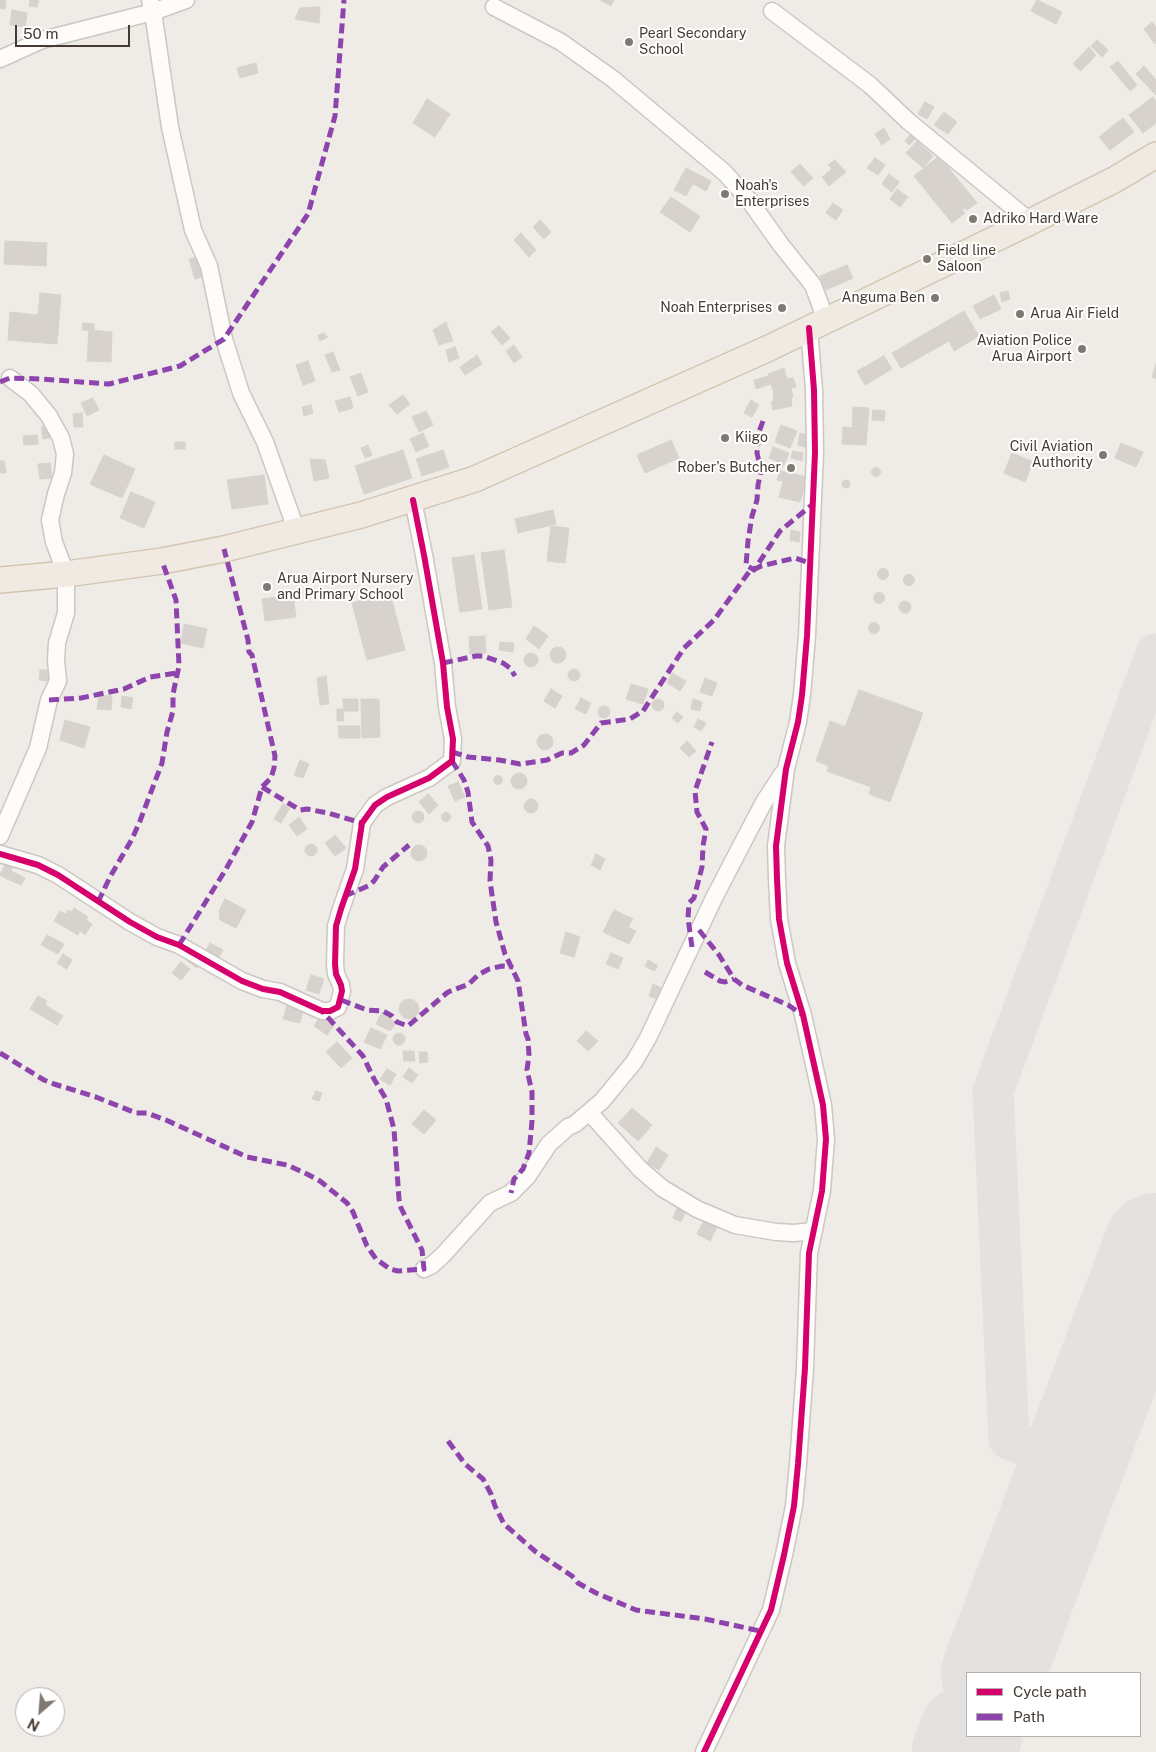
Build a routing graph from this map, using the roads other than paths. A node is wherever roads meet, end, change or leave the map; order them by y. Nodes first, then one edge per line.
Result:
1 (186, 0) edge
2 (151, 6) edge
3 (494, 7) dead end
4 (772, 11) dead end
5 (0, 59) edge
6 (1156, 155) edge
7 (1031, 222) junction
8 (818, 324) junction
9 (10, 378) dead end
10 (413, 500) junction
11 (297, 532) junction
12 (66, 574) junction
13 (0, 580) edge
14 (786, 769) junction
15 (0, 836) edge
16 (0, 854) edge
17 (589, 1112) junction
18 (814, 1231) junction
19 (424, 1269) dead end
20 (704, 1752) edge

1 - 2 street
2 - 5 street
2 - 11 street
3 - 8 street
4 - 7 street
6 - 7 main road
7 - 8 main road
8 - 10 main road
8 - 14 street
9 - 12 street
10 - 11 main road
10 - 16 street
11 - 12 main road
12 - 13 main road
12 - 15 street
14 - 17 street
14 - 18 street
17 - 18 street
17 - 19 street
18 - 20 street

